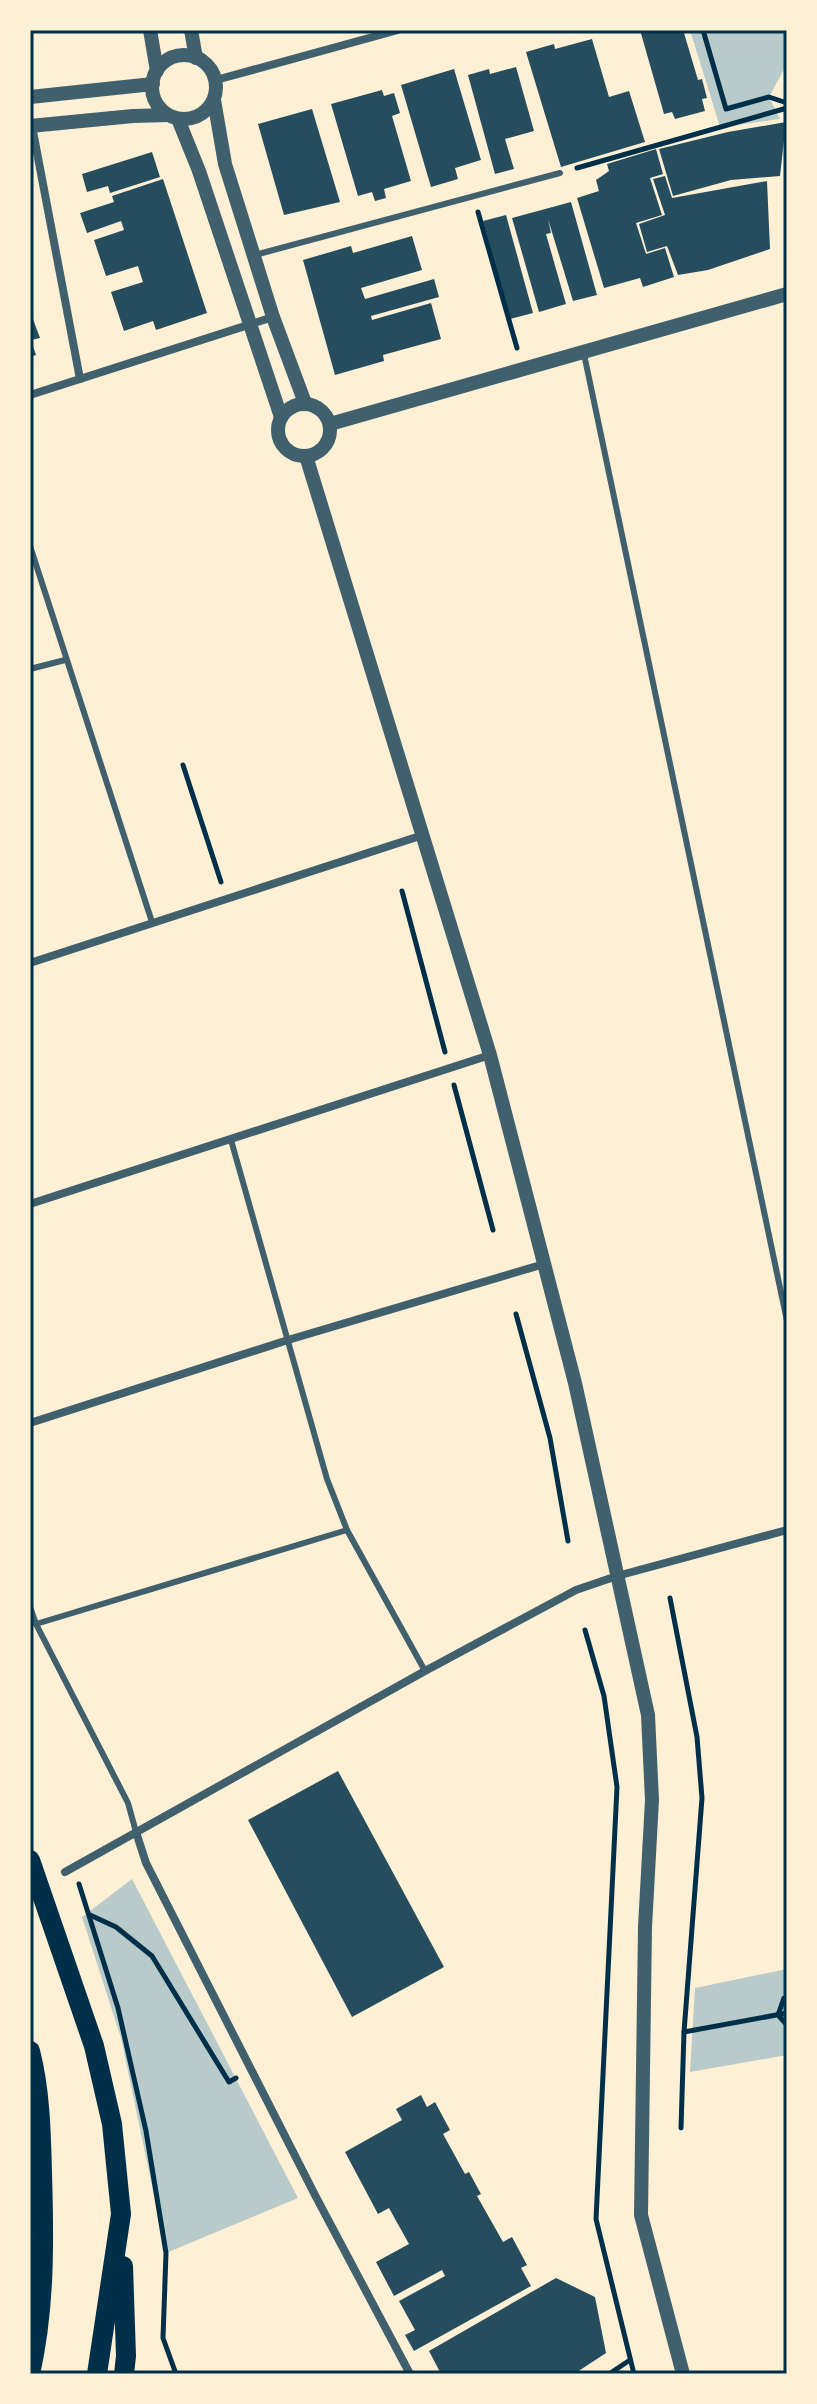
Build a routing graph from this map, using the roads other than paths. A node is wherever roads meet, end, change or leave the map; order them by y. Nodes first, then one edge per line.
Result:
1 (150, 30) edge
2 (191, 30) edge
3 (398, 30) edge
4 (196, 58) junction
5 (155, 78) junction
6 (216, 80) junction
7 (30, 97) edge
8 (214, 100) junction
9 (173, 117) junction
10 (31, 126) edge
11 (560, 173) road end
12 (255, 255) junction
13 (787, 294) edge
14 (273, 317) junction
15 (251, 324) junction
16 (583, 351) junction
17 (80, 379) junction
18 (30, 395) edge
19 (305, 403) junction
20 (281, 417) junction
21 (330, 424) junction
22 (306, 456) junction
23 (30, 546) edge
24 (65, 660) junction
25 (30, 669) edge
26 (424, 835) junction
27 (152, 922) junction
28 (30, 963) edge
29 (490, 1055) junction
30 (231, 1140) junction
31 (30, 1204) edge
32 (545, 1263) junction
33 (787, 1321) edge
34 (288, 1340) junction
35 (30, 1423) edge
36 (347, 1530) junction
37 (787, 1530) edge
38 (617, 1576) junction
39 (30, 1607) edge
40 (36, 1624) junction
41 (425, 1671) junction
42 (136, 1832) junction
43 (30, 1860) edge
44 (65, 1872) dead end
45 (30, 2051) edge
46 (121, 2214) junction
47 (30, 2374) edge
48 (97, 2374) edge
49 (124, 2374) edge
50 (410, 2374) edge
51 (683, 2374) edge

1 - 5 street
2 - 4 street
3 - 6 street
4 - 5 street
4 - 6 street
5 - 7 street
5 - 9 street
6 - 8 street
8 - 9 street
8 - 12 street
9 - 10 street
9 - 15 street
10 - 17 street
11 - 12 lane
12 - 14 street
13 - 16 street
14 - 15 street
14 - 19 street
15 - 17 street
15 - 20 street
16 - 21 street
16 - 33 lane
17 - 18 street
19 - 20 street
19 - 21 street
20 - 22 street
21 - 22 street
22 - 26 street
23 - 24 lane
24 - 25 lane
24 - 27 lane
26 - 27 street
26 - 29 street
27 - 28 street
29 - 30 street
29 - 32 street
30 - 31 street
30 - 34 lane
32 - 34 street
32 - 38 street
34 - 35 street
34 - 36 lane
36 - 40 lane
36 - 41 lane
37 - 38 street
38 - 41 street
38 - 51 street
39 - 40 lane
40 - 42 lane
41 - 42 street
42 - 44 street
42 - 50 street
43 - 46 main road
45 - 47 main road
46 - 48 main road
46 - 49 main road

